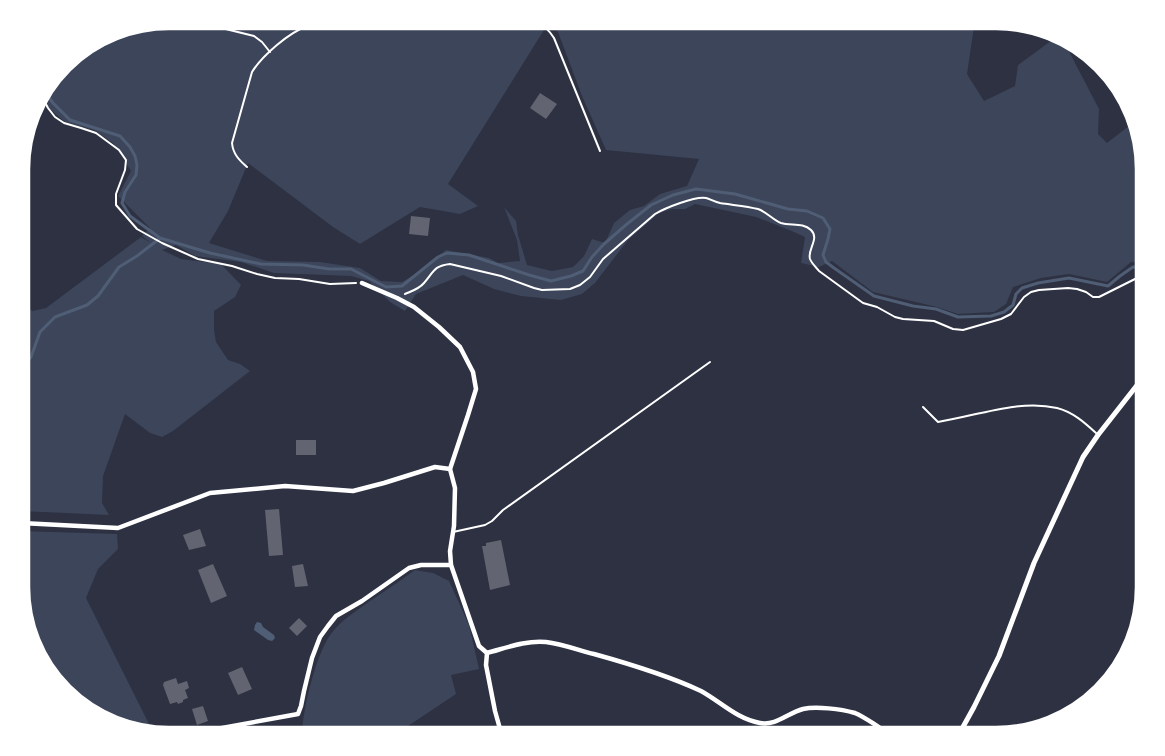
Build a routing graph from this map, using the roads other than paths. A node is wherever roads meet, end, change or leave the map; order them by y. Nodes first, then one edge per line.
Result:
1 (362, 283) road end
2 (710, 362) dead end
3 (1136, 386) edge
4 (923, 407) dead end
5 (1098, 435) junction
6 (450, 469) junction
7 (29, 523) edge
8 (453, 532) junction
9 (450, 566) junction
10 (487, 653) junction
11 (227, 727) edge
12 (500, 727) edge
13 (878, 727) edge
14 (963, 727) edge

1 - 6 street
2 - 8 lane
3 - 5 street
4 - 5 lane
5 - 14 street
6 - 7 street
6 - 8 street
8 - 9 street
9 - 10 street
9 - 11 street
10 - 12 street
10 - 13 street

